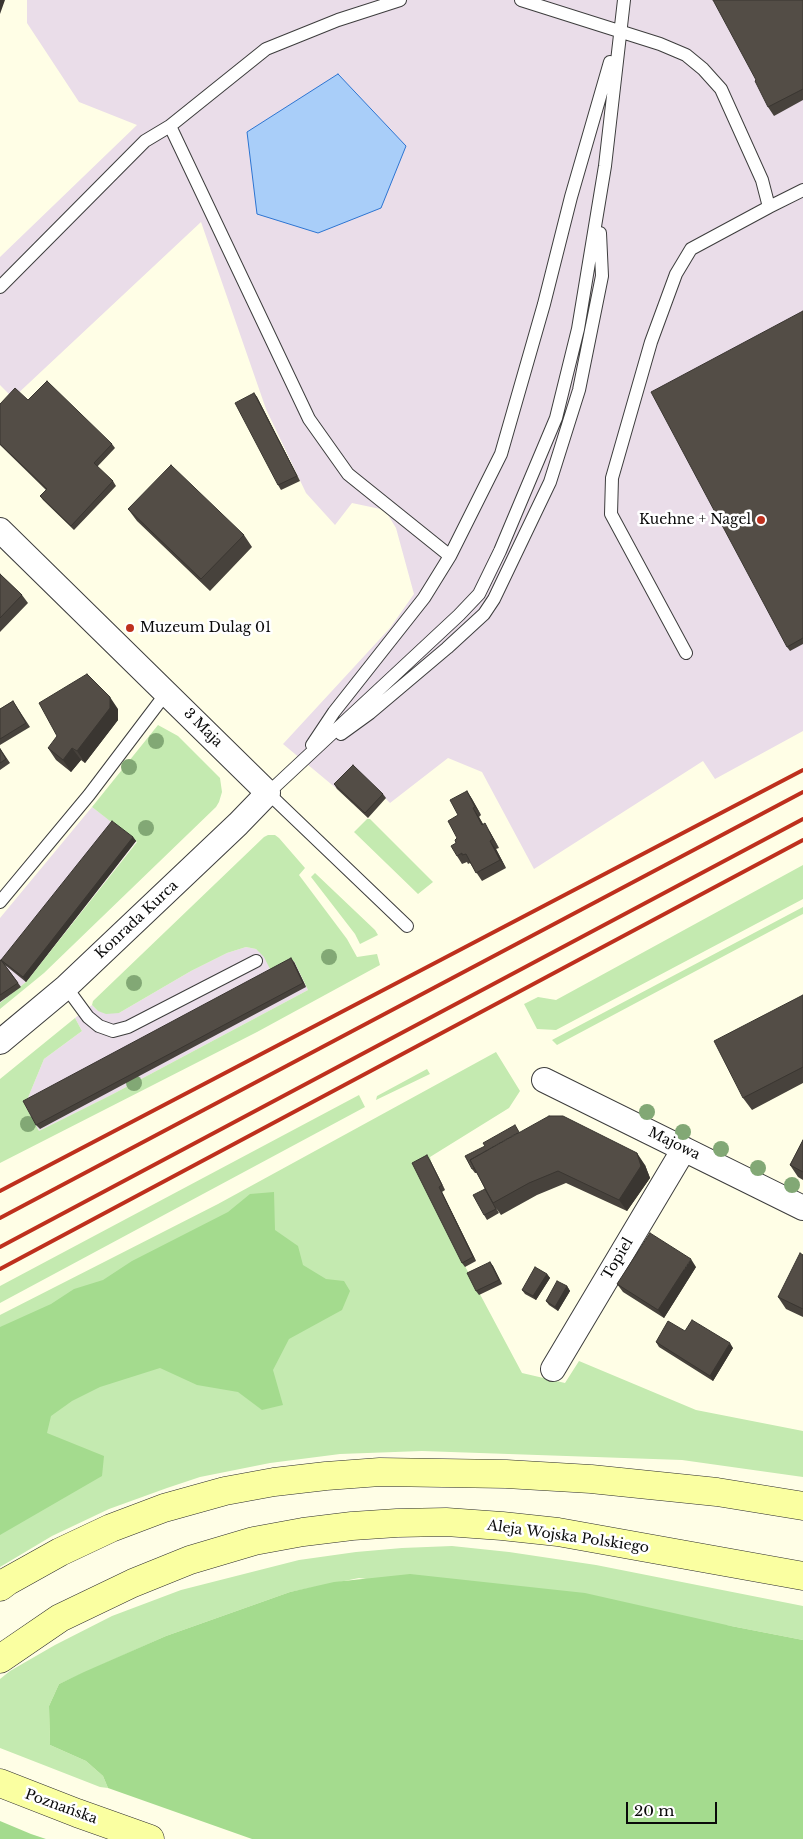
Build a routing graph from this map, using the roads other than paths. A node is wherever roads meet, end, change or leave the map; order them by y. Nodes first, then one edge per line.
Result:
1 (400, 0) edge
2 (521, 0) edge
3 (624, 0) edge
4 (620, 31) junction
5 (170, 126) junction
6 (803, 190) edge
7 (599, 205) junction
8 (769, 207) junction
9 (0, 287) edge
10 (0, 530) edge
11 (450, 556) junction
12 (686, 653) dead end
13 (167, 692) junction
14 (297, 766) junction
15 (268, 793) junction
16 (0, 902) edge
17 (407, 926) dead end
18 (256, 961) dead end
19 (66, 987) junction
20 (0, 1042) edge
21 (544, 1080) dead end
22 (684, 1149) junction
23 (803, 1208) edge
24 (553, 1368) dead end
25 (803, 1506) edge
26 (803, 1576) edge
27 (0, 1587) edge
28 (0, 1658) edge
29 (0, 1783) edge
30 (150, 1839) edge

1 - 5 lane
2 - 4 lane
3 - 4 lane
4 - 7 lane
4 - 8 lane
4 - 11 lane
5 - 9 lane
5 - 11 lane
6 - 8 lane
7 - 14 lane
7 - 14 lane
8 - 12 lane
10 - 13 street, 3 Maja
11 - 14 lane
13 - 15 street, 3 Maja
13 - 16 lane
14 - 15 lane
15 - 17 lane, 3 Maja
15 - 19 street, Konrada Kurca
18 - 19 lane
19 - 20 street, Konrada Kurca
21 - 22 street, Majowa
22 - 23 street, Majowa
22 - 24 street, Topiel
25 - 27 main road
26 - 28 main road, Aleja Wojska Polskiego
29 - 30 main road, Poznańska

